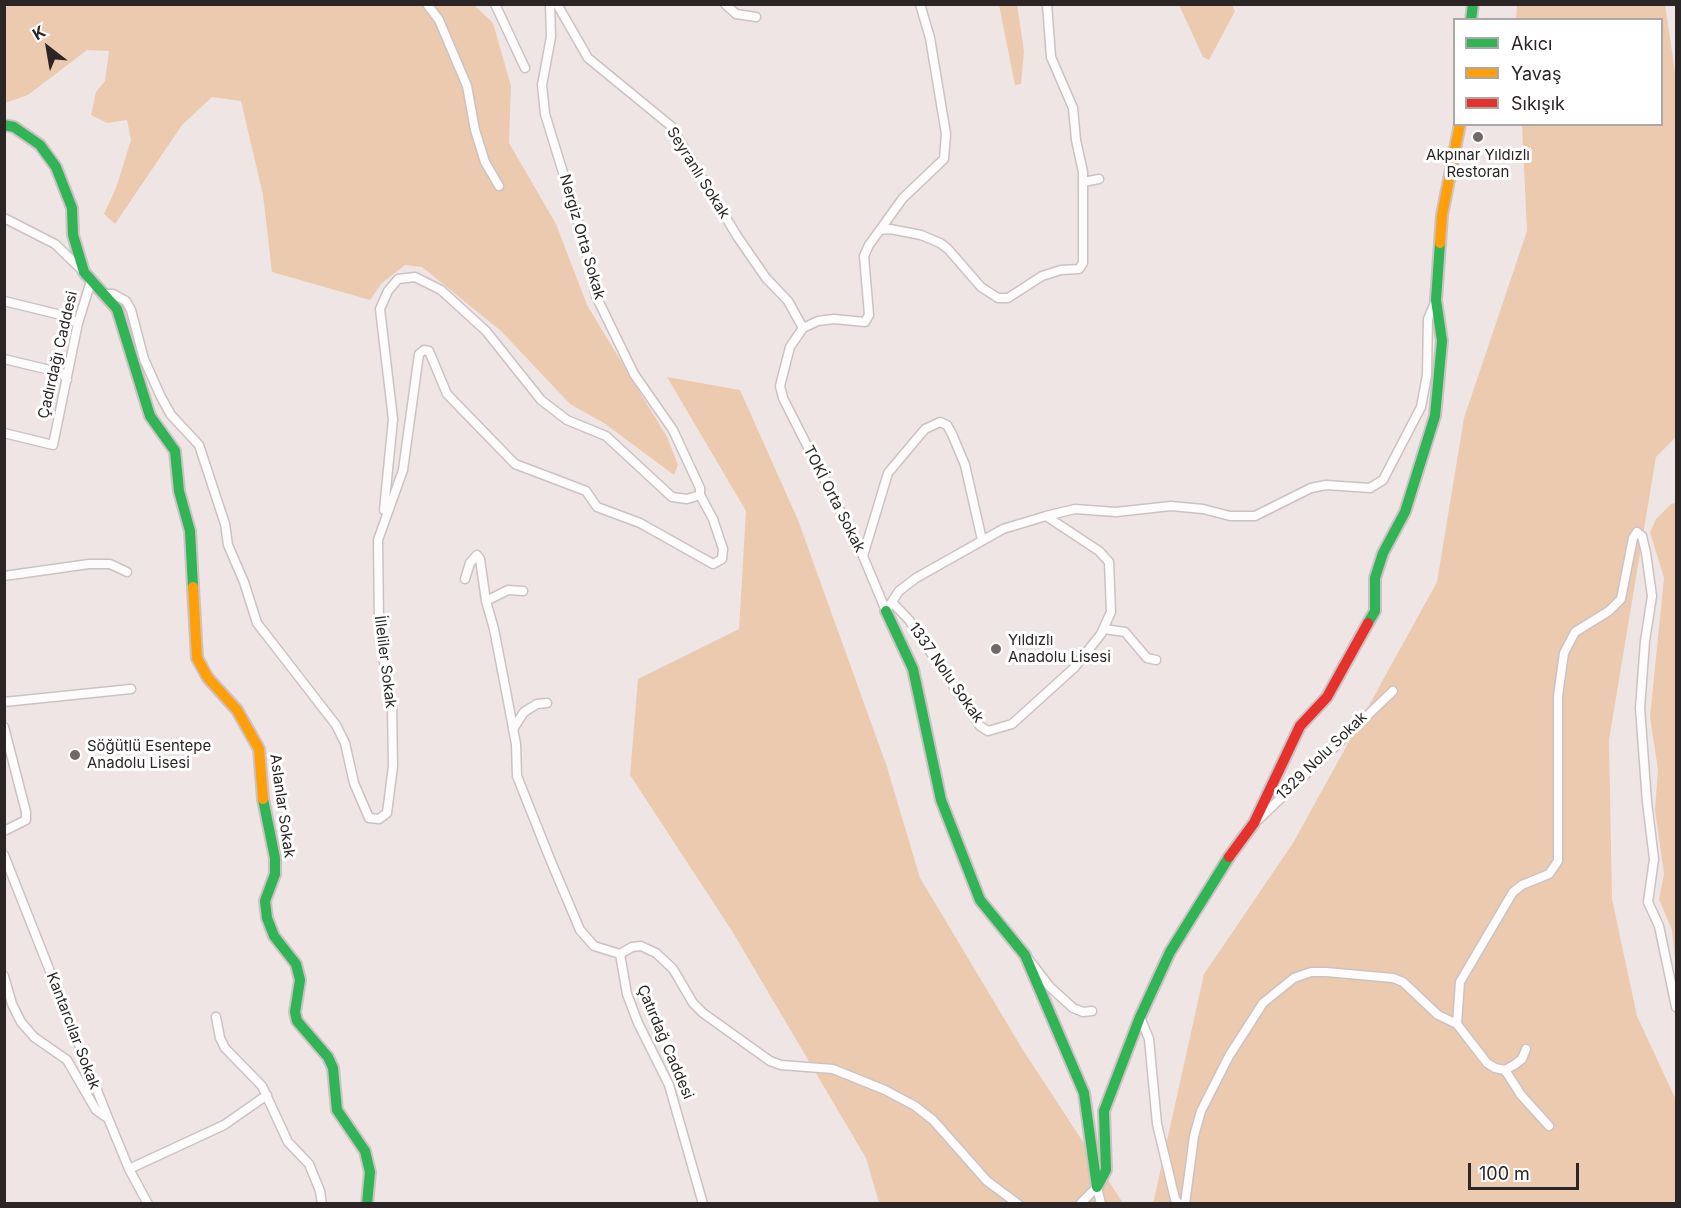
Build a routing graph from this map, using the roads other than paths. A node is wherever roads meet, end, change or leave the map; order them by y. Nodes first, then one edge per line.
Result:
1 (427, 4) edge
2 (495, 4) edge
3 (550, 4) edge
4 (557, 4) edge
5 (725, 4) edge
6 (920, 4) edge
7 (1047, 4) edge
8 (756, 17) dead end
9 (525, 68) dead end
10 (4, 125) edge
11 (1460, 126) edge
12 (1099, 179) dead end
13 (1083, 182) junction
14 (499, 186) dead end
15 (4, 218) edge
16 (880, 230) junction
17 (88, 276) junction
18 (106, 294) junction
19 (1436, 300) junction
20 (4, 301) edge
21 (78, 323) junction
22 (803, 328) junction
23 (4, 359) edge
24 (67, 380) junction
25 (4, 433) edge
26 (700, 495) junction
27 (1046, 516) junction
28 (383, 520) junction
29 (982, 540) junction
30 (863, 556) junction
31 (127, 572) dead end
32 (4, 576) edge
33 (465, 579) dead end
34 (523, 591) dead end
35 (486, 601) junction
36 (889, 607) junction
37 (1104, 629) junction
38 (1156, 660) dead end
39 (131, 689) dead end
40 (1393, 691) dead end
41 (4, 702) edge
42 (547, 703) dead end
43 (4, 727) edge
44 (513, 729) junction
45 (1254, 823) junction
46 (4, 831) edge
47 (4, 855) edge
48 (620, 954) junction
49 (1025, 955) junction
50 (4, 976) edge
51 (1677, 1007) edge
52 (1092, 1011) dead end
53 (216, 1017) dead end
54 (1140, 1017) junction
55 (1457, 1024) junction
56 (1526, 1049) dead end
57 (1505, 1070) junction
58 (267, 1095) junction
59 (108, 1118) junction
60 (1549, 1126) dead end
61 (129, 1169) junction
62 (1097, 1187) junction
63 (148, 1203) edge
64 (322, 1203) edge
65 (367, 1203) edge
66 (703, 1203) edge
67 (1018, 1203) edge
68 (1080, 1203) edge
69 (1101, 1203) edge
70 (1179, 1203) edge
71 (1185, 1203) edge

1 - 14 street
2 - 9 street
3 - 26 street, Nergiz Orta Sokak
4 - 22 street, Seyranlı Sokak
5 - 8 street
6 - 16 street
7 - 13 street
10 - 17 street, Çadırdağı Caddesi
11 - 19 street
12 - 13 street
13 - 16 street
15 - 17 street
16 - 22 street
17 - 18 street, Aslanlar Sokak
17 - 21 street, Çadırdağı Caddesi
18 - 28 street, İlleliler Sokak
18 - 65 street, Aslanlar Sokak
19 - 27 street
19 - 45 street
20 - 21 street
21 - 24 street, Çadırdağı Caddesi
22 - 30 street, TOKİ Orta Sokak
23 - 24 street
24 - 25 street, Çadırdağı Caddesi
26 - 28 street, İlleliler Sokak
26 - 28 street
27 - 29 street
27 - 37 street, 1337 Nolu Sokak
29 - 30 street
29 - 36 street
30 - 36 street, TOKİ Orta Sokak
31 - 32 street
33 - 35 street
34 - 35 street
35 - 44 street
36 - 37 street, 1337 Nolu Sokak
36 - 49 street
37 - 38 street
39 - 41 street
40 - 45 street, 1329 Nolu Sokak
42 - 44 street
43 - 46 street
44 - 48 street
45 - 54 street
47 - 59 street, Kantarcılar Sokak
48 - 66 street, Çatırdağ Caddesi
48 - 67 street
49 - 52 street
49 - 62 street
50 - 59 street
51 - 55 street
53 - 58 street
54 - 62 street
54 - 70 street
55 - 57 street
55 - 71 street
56 - 57 street
57 - 60 street
58 - 61 street
58 - 64 street
59 - 61 street, Kantarcılar Sokak
61 - 63 street, Kantarcılar Sokak
62 - 68 street
62 - 69 street

